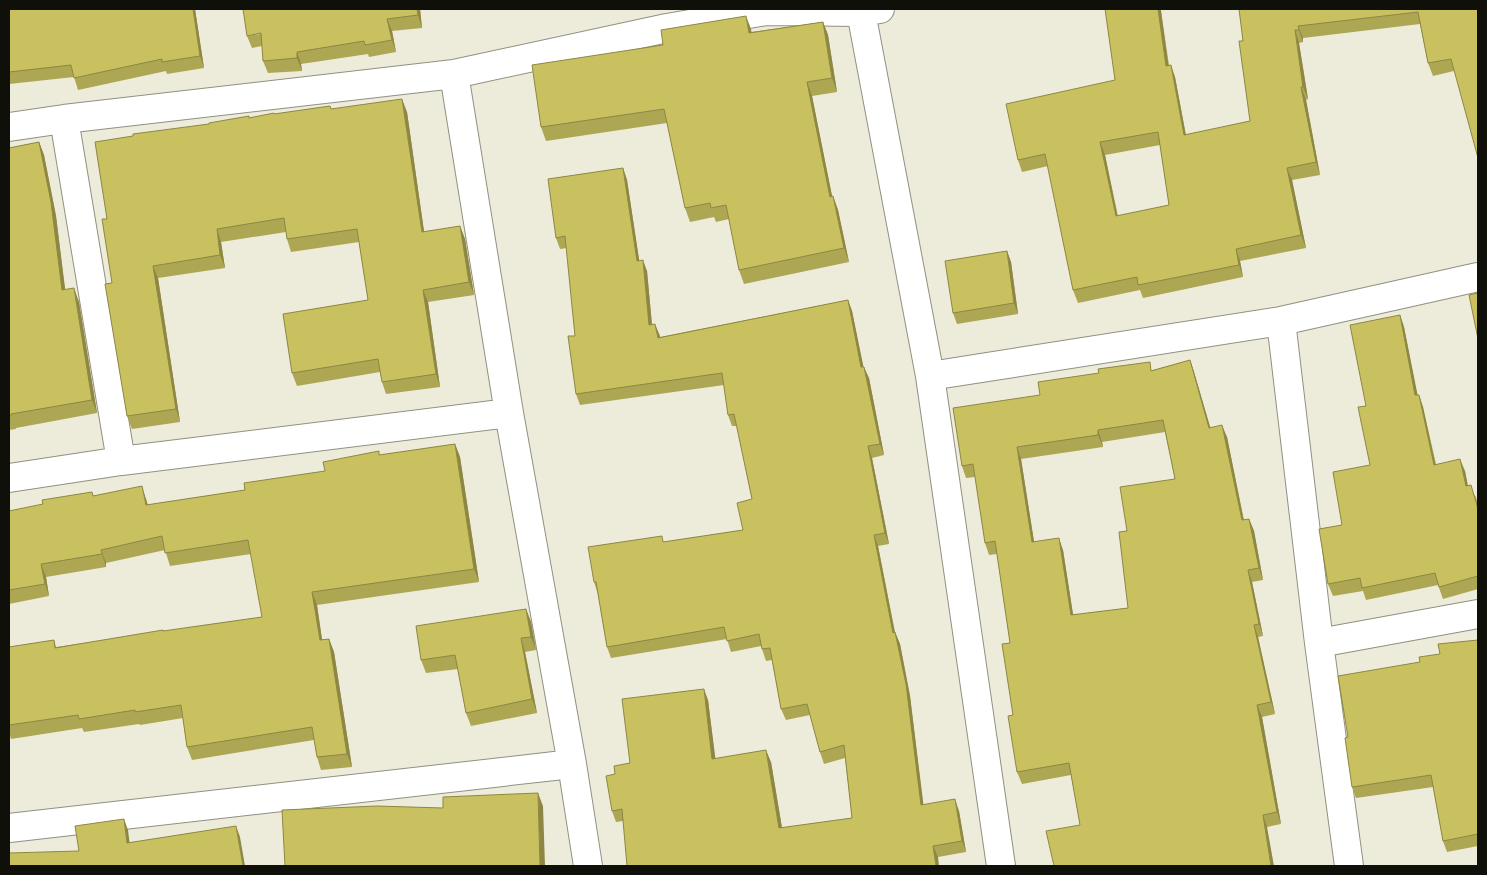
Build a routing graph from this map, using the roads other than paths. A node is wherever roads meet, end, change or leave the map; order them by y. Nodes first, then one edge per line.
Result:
1 (870, 10) edge
2 (454, 74) junction
3 (64, 119) junction
4 (9, 127) edge
5 (1478, 277) edge
6 (1281, 321) junction
7 (930, 376) junction
8 (509, 413) junction
9 (121, 461) junction
10 (9, 478) edge
11 (1478, 614) edge
12 (1319, 643) junction
13 (572, 764) junction
14 (9, 828) edge
15 (588, 866) edge
16 (1001, 866) edge
17 (1349, 866) edge

1 - 2 street
1 - 7 street
2 - 3 street
2 - 8 street
3 - 4 street
3 - 9 street
5 - 6 street
6 - 7 street
6 - 12 street
7 - 16 street
8 - 9 street
8 - 13 street
9 - 10 street
11 - 12 street
12 - 17 street
13 - 14 street
13 - 15 street

